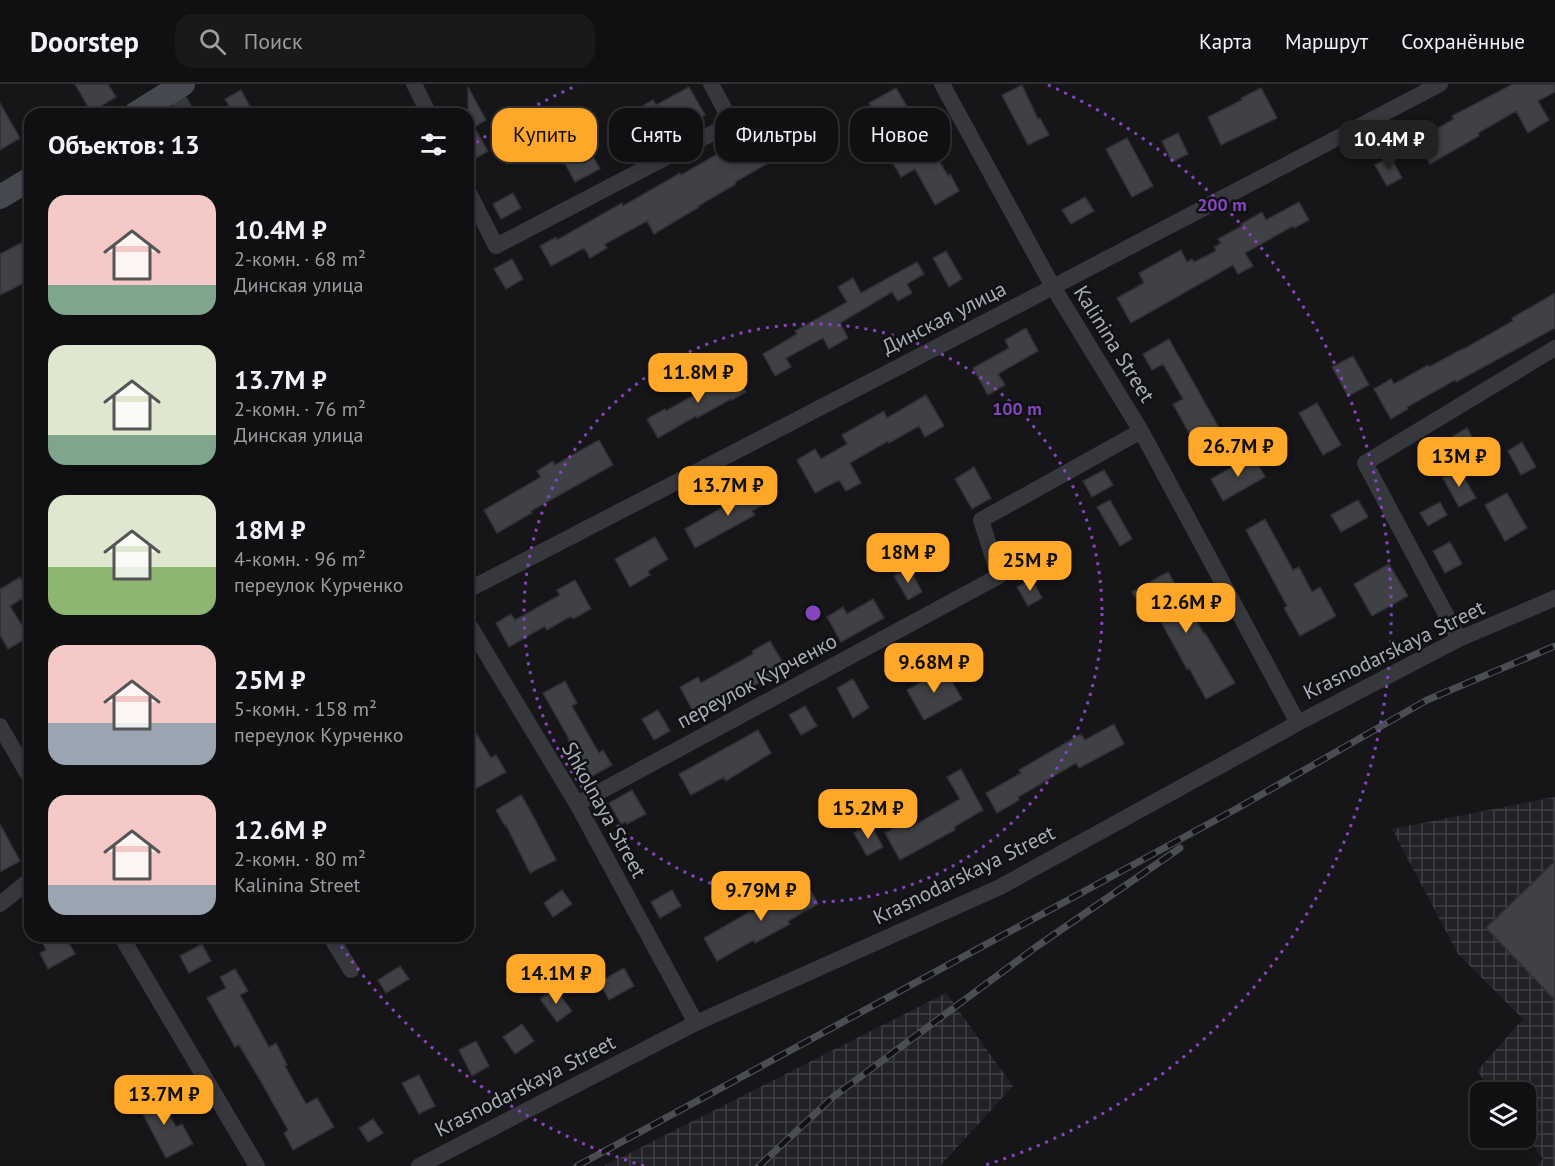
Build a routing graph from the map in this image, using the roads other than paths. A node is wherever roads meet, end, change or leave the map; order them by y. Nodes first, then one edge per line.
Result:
1 (414, 84) edge
2 (711, 84) edge
3 (942, 84) edge
4 (1440, 84) edge
5 (176, 86) edge
6 (144, 108) edge
7 (185, 108) edge
8 (426, 108) edge
9 (24, 183) edge
10 (0, 197) edge
11 (474, 203) edge
12 (1053, 287) junction
13 (1555, 348) edge
14 (1142, 431) junction
15 (474, 587) edge
16 (1555, 598) edge
17 (474, 633) edge
18 (1459, 639) junction
19 (1298, 723) junction
20 (0, 726) edge
21 (24, 768) edge
22 (577, 804) junction
23 (24, 885) edge
24 (0, 904) edge
25 (125, 942) edge
26 (334, 942) edge
27 (351, 970) dead end
28 (696, 1023) junction
29 (257, 1166) edge
30 (419, 1166) edge

1 - 8 street
2 - 11 street
3 - 12 street, Kalinina Street
4 - 12 street, Динская улица
5 - 6 street
5 - 7 street
9 - 10 street
12 - 14 street, Kalinina Street
12 - 15 street, Динская улица
13 - 18 street
14 - 19 street, Kalinina Street
14 - 22 street, переулок Курченко
16 - 18 street, Krasnodarskaya Street
17 - 22 street, Shkolnaya Street
18 - 19 street, Krasnodarskaya Street
19 - 28 street, Krasnodarskaya Street
20 - 21 street
22 - 28 street, Shkolnaya Street
23 - 24 street
25 - 29 street
26 - 27 street
28 - 30 street, Krasnodarskaya Street

